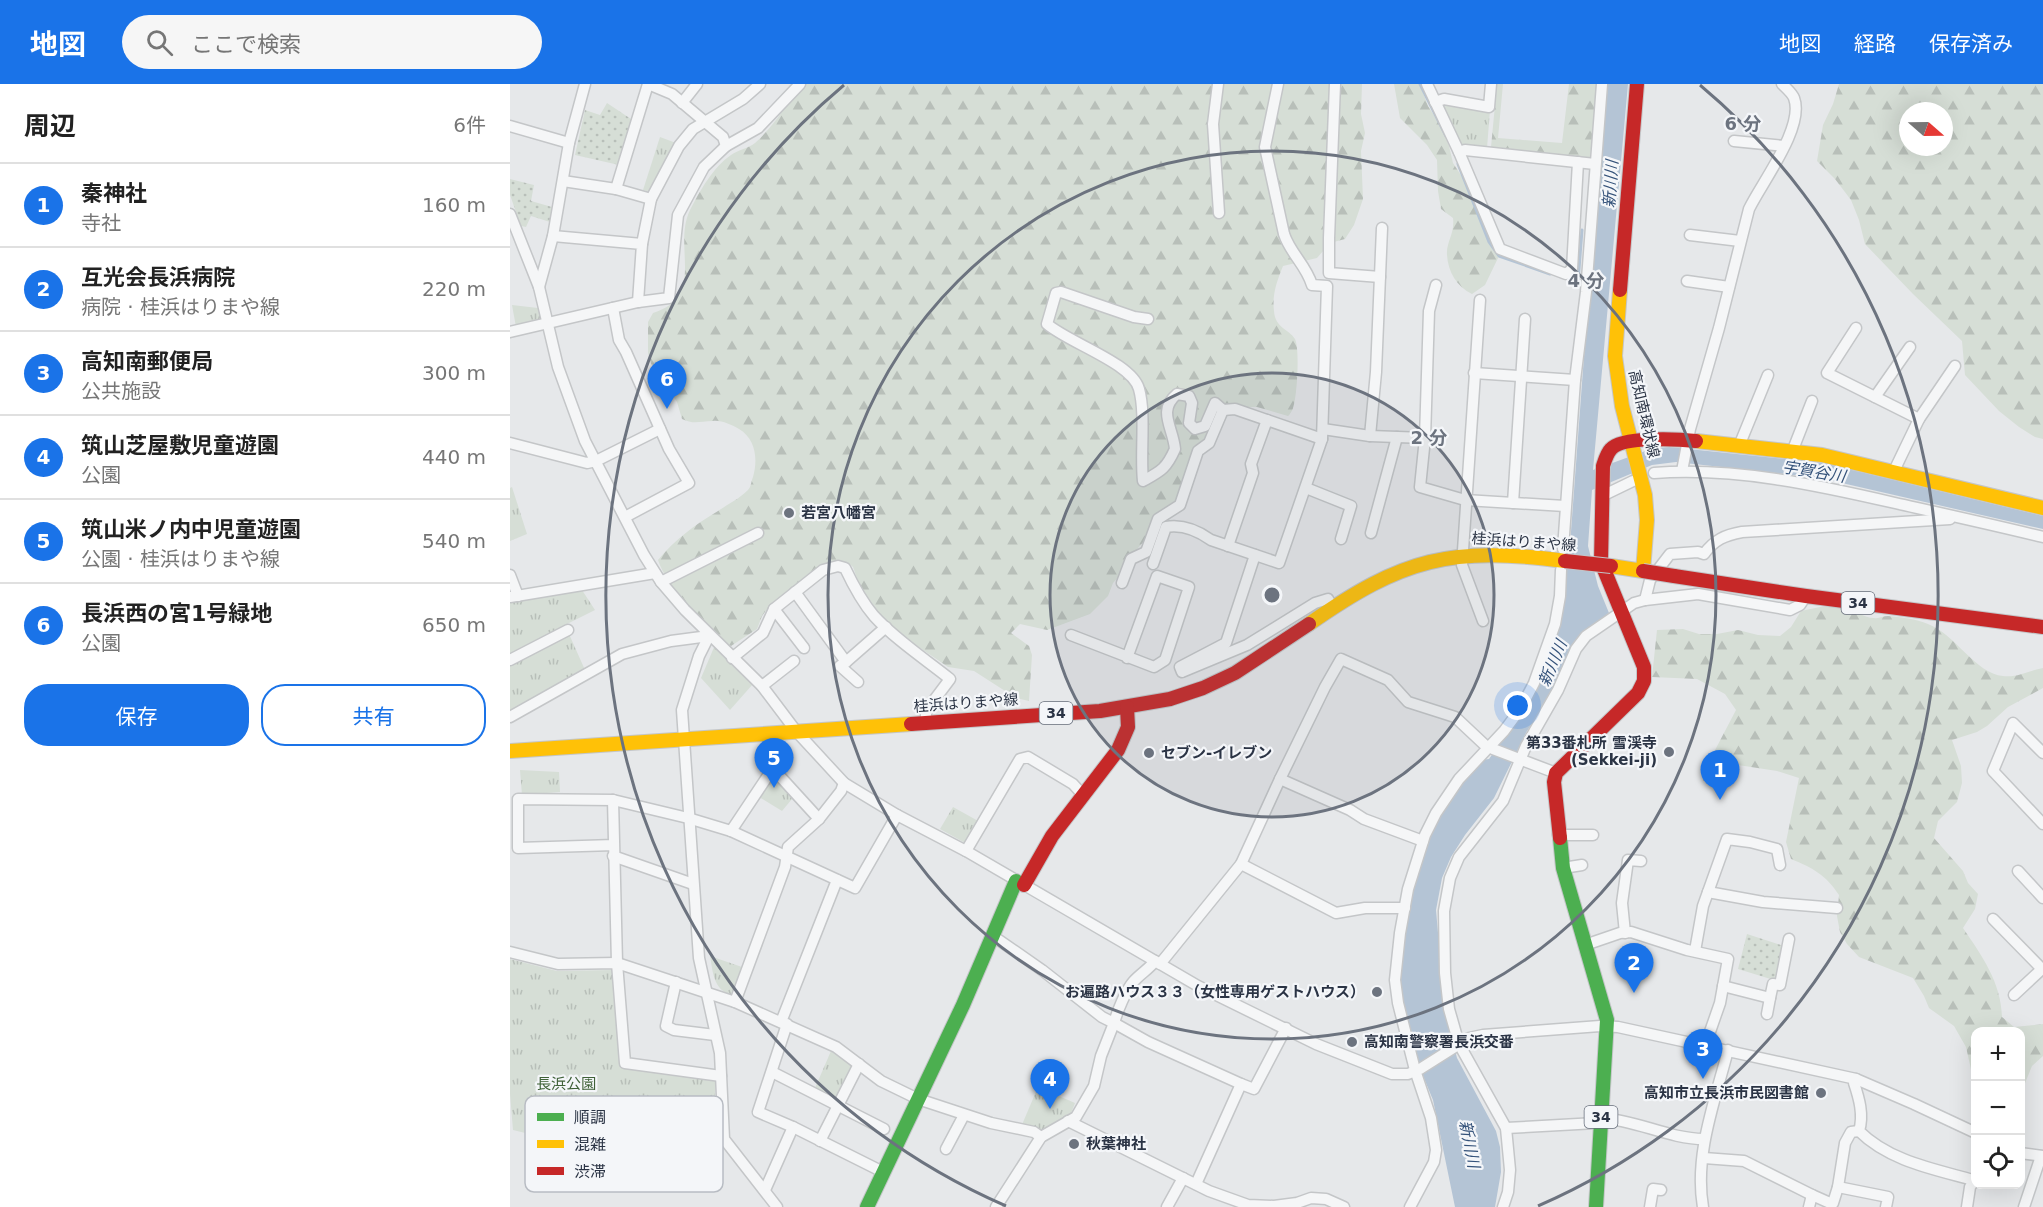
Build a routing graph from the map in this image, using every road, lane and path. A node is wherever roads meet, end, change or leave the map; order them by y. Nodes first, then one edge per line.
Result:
1 (585, 84) edge
2 (648, 84) edge
3 (697, 84) edge
4 (760, 84) edge
5 (800, 84) edge
6 (1218, 84) edge
7 (1278, 84) edge
8 (1335, 84) edge
9 (1427, 84) edge
10 (1491, 84) edge
11 (1602, 84) edge
12 (1637, 84) edge
13 (1782, 84) edge
14 (1435, 102) junction
15 (682, 103) junction
16 (704, 121) junction
17 (510, 126) edge
18 (1734, 141) dead end
19 (569, 143) junction
20 (726, 146) junction
21 (1784, 146) junction
22 (1459, 152) junction
23 (1578, 162) junction
24 (1595, 164) junction
25 (563, 181) junction
26 (616, 189) junction
27 (651, 199) junction
28 (1219, 213) dead end
29 (510, 214) edge
30 (1382, 228) dead end
31 (1690, 235) dead end
32 (553, 236) junction
33 (1740, 240) junction
34 (642, 244) junction
35 (1380, 277) junction
36 (1687, 281) dead end
37 (1436, 285) dead end
38 (539, 287) junction
39 (1729, 287) junction
40 (1480, 300) dead end
41 (638, 302) junction
42 (614, 308) junction
43 (1525, 318) dead end
44 (1148, 319) dead end
45 (548, 324) junction
46 (1856, 328) dead end
47 (510, 332) edge
48 (1910, 347) dead end
49 (1955, 366) dead end
50 (1474, 373) junction
51 (1768, 375) dead end
52 (1523, 376) junction
53 (1575, 380) junction
54 (1875, 397) junction
55 (1812, 401) dead end
56 (1223, 410) junction
57 (1919, 419) junction
58 (1267, 420) junction
59 (660, 429) junction
60 (1322, 434) junction
61 (1370, 436) junction
62 (1397, 437) junction
63 (1425, 438) junction
64 (510, 443) edge
65 (1687, 443) junction
66 (1740, 446) junction
67 (1634, 447) junction
68 (1792, 452) junction
69 (596, 461) junction
70 (1682, 469) junction
71 (1894, 471) junction
72 (1643, 476) junction
73 (1306, 488) junction
74 (1602, 492) junction
75 (1465, 500) junction
76 (1514, 503) junction
77 (1565, 506) junction
78 (2043, 508) edge
79 (625, 517) junction
80 (1962, 518) junction
81 (1371, 532) dead end
82 (758, 533) dead end
83 (2043, 537) edge
84 (1341, 539) dead end
85 (1228, 546) junction
86 (1255, 555) junction
87 (1462, 555) junction
88 (1563, 560) junction
89 (1153, 564) dead end
90 (1643, 571) junction
91 (510, 575) edge
92 (658, 578) junction
93 (1122, 583) dead end
94 (795, 592) junction
95 (514, 596) edge
96 (1806, 596) junction
97 (1645, 600) junction
98 (1332, 607) junction
99 (774, 609) junction
100 (1621, 613) junction
101 (1483, 621) dead end
102 (886, 627) junction
103 (2043, 627) edge
104 (568, 630) dead end
105 (1071, 635) dead end
106 (709, 636) junction
107 (804, 648) dead end
108 (732, 658) junction
109 (1127, 658) junction
110 (510, 660) edge
111 (1165, 660) junction
112 (794, 662) dead end
113 (846, 662) junction
114 (1180, 667) junction
115 (858, 682) dead end
116 (762, 686) junction
117 (1127, 707) junction
118 (510, 717) edge
119 (927, 722) junction
120 (796, 731) junction
121 (684, 740) junction
122 (1491, 748) junction
123 (510, 751) edge
124 (2043, 753) edge
125 (1518, 760) junction
126 (1556, 773) junction
127 (1280, 779) junction
128 (844, 783) junction
129 (1082, 794) junction
130 (613, 800) junction
131 (897, 815) junction
132 (688, 818) junction
133 (819, 819) junction
134 (2043, 824) edge
135 (731, 831) junction
136 (1558, 835) junction
137 (1593, 835) dead end
138 (1423, 841) junction
139 (613, 850) junction
140 (966, 851) junction
141 (787, 857) junction
142 (1641, 861) dead end
143 (1241, 864) junction
144 (1582, 865) dead end
145 (1780, 865) dead end
146 (1563, 868) junction
147 (2018, 872) dead end
148 (837, 880) junction
149 (1020, 883) junction
150 (693, 884) junction
151 (1708, 892) junction
152 (2043, 898) edge
153 (1405, 908) junction
154 (1836, 908) dead end
155 (1993, 919) dead end
156 (1625, 933) junction
157 (993, 936) junction
158 (1790, 939) dead end
159 (1585, 945) junction
160 (1695, 951) junction
161 (510, 952) edge
162 (617, 963) junction
163 (1158, 963) junction
164 (2043, 969) edge
165 (676, 982) junction
166 (1723, 986) junction
167 (706, 994) junction
168 (2014, 995) dead end
169 (1770, 998) junction
170 (735, 1002) junction
171 (1767, 1014) dead end
172 (784, 1023) junction
173 (1114, 1023) junction
174 (1607, 1026) junction
175 (1286, 1028) junction
176 (715, 1035) junction
177 (1458, 1045) junction
178 (1705, 1046) junction
179 (1728, 1050) junction
180 (859, 1064) junction
181 (1417, 1070) junction
182 (772, 1072) junction
183 (721, 1076) junction
184 (1856, 1079) junction
185 (1241, 1084) junction
186 (722, 1096) edge
187 (918, 1099) junction
188 (838, 1105) junction
189 (964, 1115) junction
190 (723, 1118) edge
191 (1601, 1118) junction
192 (1068, 1121) junction
193 (794, 1127) junction
194 (1506, 1128) junction
195 (884, 1129) dead end
196 (1859, 1131) junction
197 (1971, 1131) edge
198 (1041, 1137) junction
199 (1704, 1139) junction
200 (820, 1141) junction
201 (946, 1149) dead end
202 (2025, 1154) edge
203 (2042, 1156) edge
204 (1704, 1158) junction
205 (883, 1172) junction
206 (1183, 1178) junction
207 (1971, 1178) edge
208 (1196, 1184) junction
209 (1838, 1187) junction
210 (1972, 1189) edge
211 (765, 1190) junction
212 (1661, 1190) dead end
213 (1812, 1195) junction
214 (1248, 1206) edge
215 (777, 1207) edge
216 (867, 1207) edge
217 (996, 1207) edge
218 (1167, 1207) edge
219 (1344, 1207) edge
220 (1410, 1207) edge
221 (1503, 1207) edge
222 (1596, 1207) edge
223 (1650, 1207) edge
224 (1703, 1207) edge
225 (1809, 1207) edge
226 (1886, 1207) edge
227 (1967, 1207) edge
228 (2024, 1207) edge

1 - 19 street
2 - 15 street
2 - 26 street
3 - 15 street
4 - 16 street
5 - 20 street
6 - 28 street
7 - 60 street
8 - 35 street
9 - 14 street
10 - 14 street
11 - 24 street
12 - 67 main road, 高知南環状線
13 - 21 street
14 - 22 street
15 - 16 street
16 - 20 street
16 - 27 street
17 - 19 street
18 - 21 street
19 - 25 street
20 - 41 street
21 - 33 street
22 - 23 street
22 - 23 street
23 - 24 street
24 - 53 street
25 - 26 street
25 - 32 street
26 - 27 street
27 - 34 street
29 - 38 street
30 - 35 street
31 - 33 street
32 - 34 street
32 - 38 street
33 - 39 street
34 - 41 street
35 - 61 street
36 - 39 street
37 - 63 street
38 - 45 street
39 - 65 street
40 - 50 street
41 - 42 street
42 - 45 street
42 - 59 street
43 - 52 street
44 - 56 street
45 - 47 street
45 - 69 street
46 - 54 street
48 - 54 street
49 - 57 street
50 - 52 street
50 - 75 street
51 - 66 street
52 - 53 street
52 - 76 street
53 - 77 street
54 - 57 street
55 - 68 street
56 - 58 street
56 - 93 street
57 - 71 street
58 - 60 street
58 - 85 street
59 - 69 street
59 - 79 street
60 - 61 street
60 - 73 street
61 - 62 street
62 - 63 street
62 - 81 street
63 - 75 street
64 - 69 street
65 - 66 main road
65 - 67 main road
65 - 70 street
66 - 68 main road
67 - 72 main road, 高知南環状線
67 - 74 main road
68 - 71 main road
69 - 79 street
70 - 72 street
70 - 80 street
71 - 78 main road
72 - 74 street
72 - 90 main road, 高知南環状線
73 - 84 street
73 - 86 street
74 - 100 main road
75 - 76 street
75 - 87 street
76 - 77 street
77 - 88 street
79 - 92 street
80 - 83 street
80 - 97 street
82 - 92 street
85 - 86 street
85 - 89 street
86 - 114 street
87 - 88 main road, 桂浜はりまや線 / 34
87 - 98 main road, 桂浜はりまや線 / 34
87 - 101 street
88 - 90 main road, 桂浜はりまや線 / 34, bridge
88 - 122 street
90 - 96 main road, 桂浜はりまや線 / 34, bridge
91 - 95 street
92 - 95 street
92 - 106 street
94 - 99 street
94 - 102 street
94 - 113 street
96 - 97 street
96 - 103 main road, 桂浜はりまや線 / 34
97 - 100 street
98 - 114 street
98 - 117 main road, 桂浜はりまや線 / 34
99 - 107 street
99 - 108 street
100 - 125 street
100 - 126 main road
102 - 113 street
102 - 119 street
104 - 110 street
105 - 109 street
106 - 108 street
106 - 118 street
106 - 121 street
108 - 116 street
109 - 111 street
109 - 111 street
111 - 114 street
112 - 116 street
113 - 115 street
116 - 120 street
117 - 119 main road, 桂浜はりまや線 / 34
117 - 129 main road
119 - 120 main road, 桂浜はりまや線 / 34
120 - 121 main road, 桂浜はりまや線 / 34
120 - 128 street
121 - 123 main road, 桂浜はりまや線 / 34
121 - 132 street
122 - 125 street
122 - 127 street
122 - 138 street
124 - 134 street
125 - 126 street
125 - 177 street
126 - 136 main road, 34
127 - 138 street
127 - 143 street
128 - 131 street
128 - 133 street
129 - 140 street
129 - 149 main road
130 - 132 street
130 - 139 street
130 - 139 street
131 - 140 street
131 - 148 street
132 - 135 street
132 - 150 street
133 - 135 street
133 - 141 street
135 - 141 street
136 - 137 street
136 - 146 main road, 34
138 - 153 street
139 - 150 street
139 - 162 street
140 - 149 street
141 - 148 street
141 - 170 street
142 - 156 street
143 - 153 street
143 - 163 street
144 - 146 street
145 - 151 street
146 - 159 main road, 34
147 - 152 street
148 - 172 street
149 - 157 main road
149 - 163 street
150 - 167 street
151 - 154 street
151 - 160 street
153 - 181 street
155 - 164 street
156 - 159 street
156 - 160 street
157 - 173 street
157 - 187 main road
158 - 169 street
159 - 174 main road, 34
160 - 166 street
161 - 162 street
162 - 165 street
162 - 183 street
163 - 173 street
163 - 175 street
164 - 168 street
165 - 167 street
165 - 176 street
166 - 169 street
166 - 178 street
167 - 170 street
167 - 176 street
169 - 171 street
170 - 172 street
172 - 180 street
172 - 182 street
173 - 185 street
173 - 192 street
174 - 177 street
174 - 178 street
174 - 191 main road, 34
175 - 181 street
175 - 185 street
176 - 183 street
177 - 181 street
177 - 194 street
178 - 179 street
179 - 184 street
179 - 199 street
180 - 187 street
180 - 188 street
181 - 220 street
182 - 188 street
182 - 193 street
183 - 186 street
184 - 196 street
184 - 197 street
185 - 208 street
187 - 189 street
187 - 205 main road
188 - 195 street
188 - 200 street
189 - 198 street
189 - 201 street
190 - 211 street
191 - 194 street
191 - 199 street
191 - 222 main road, 34
192 - 198 street
192 - 206 street
193 - 200 street
193 - 211 street
194 - 221 street
196 - 207 street
196 - 209 street
198 - 217 street
199 - 204 street
200 - 205 street
202 - 203 street
203 - 228 street
204 - 213 street
204 - 224 street
205 - 216 main road
206 - 208 street
206 - 218 street
208 - 214 street
209 - 213 street
209 - 226 street
210 - 227 street
211 - 215 street
212 - 223 street
213 - 225 street
214 - 219 street

